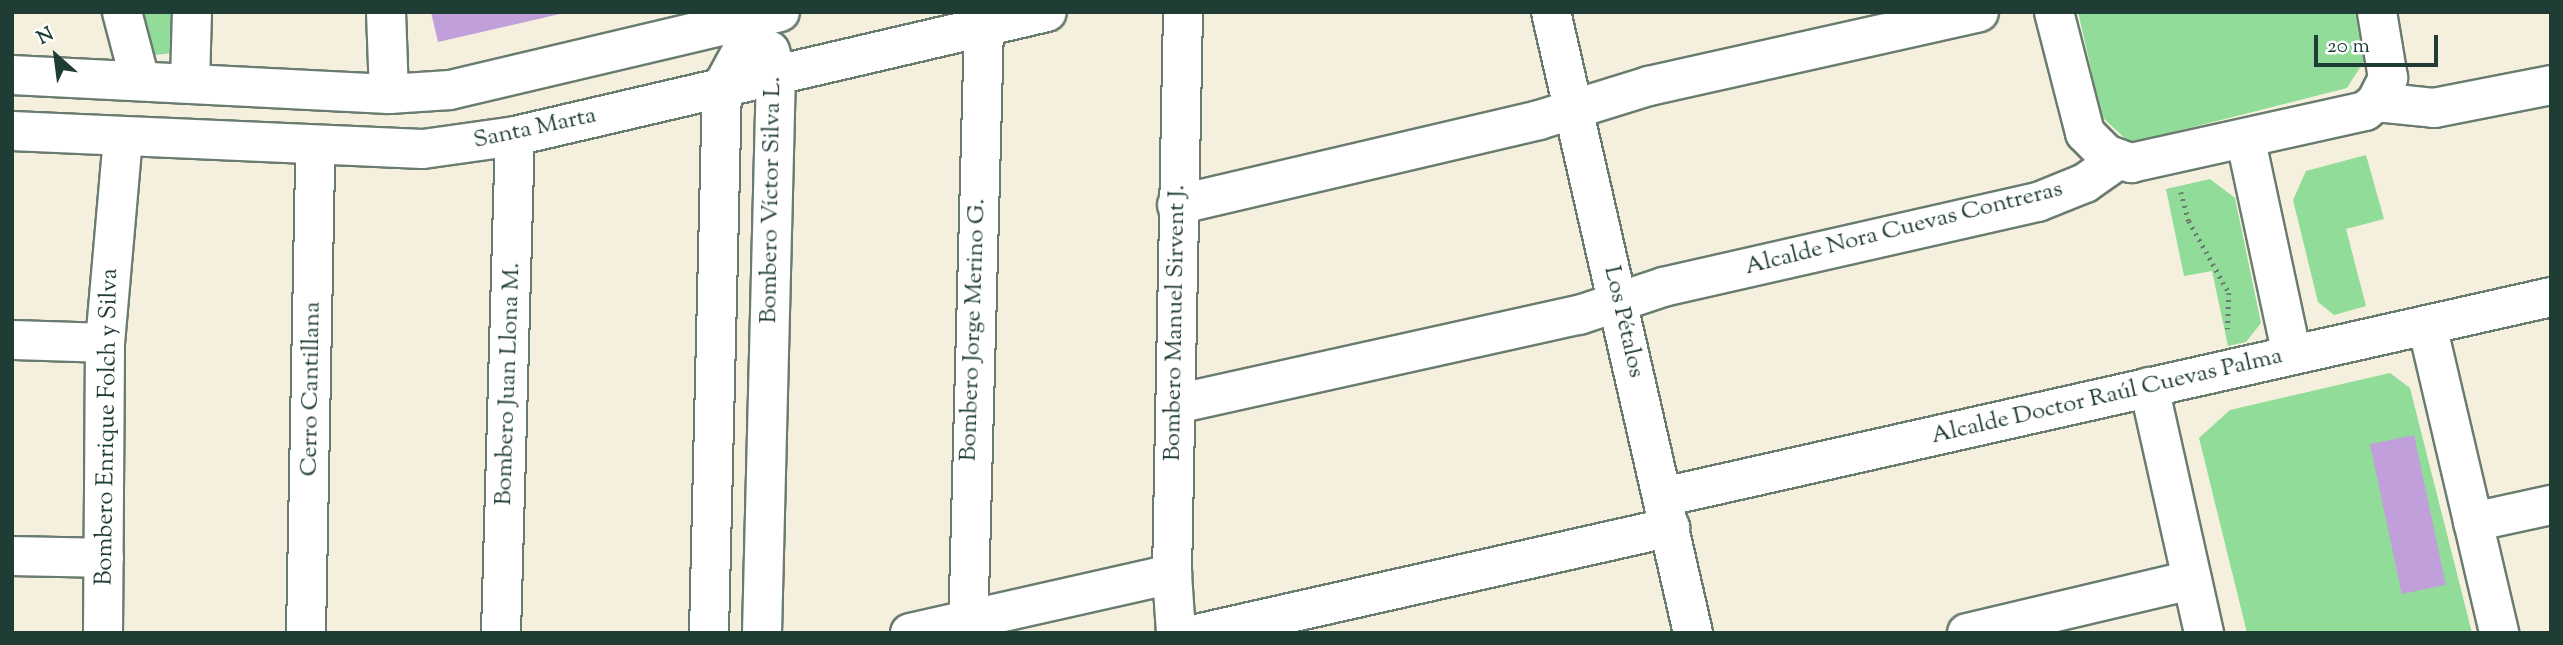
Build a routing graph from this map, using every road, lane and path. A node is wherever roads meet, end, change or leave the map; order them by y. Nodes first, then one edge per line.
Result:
1 (122, 12) edge
2 (192, 12) edge
3 (386, 12) edge
4 (1047, 12) edge
5 (1183, 12) edge
6 (1551, 12) edge
7 (1979, 12) edge
8 (2054, 12) edge
9 (2377, 12) edge
10 (770, 15) edge
11 (984, 27) junction
12 (776, 73) junction
13 (12, 75) edge
14 (140, 80) junction
15 (190, 83) junction
16 (2551, 85) edge
17 (722, 87) junction
18 (389, 94) junction
19 (2376, 102) junction
20 (1574, 108) junction
21 (12, 131) edge
22 (515, 136) junction
23 (123, 138) junction
24 (2246, 141) junction
25 (315, 146) junction
26 (2172, 157) junction
27 (2118, 160) junction
28 (1177, 205) junction
29 (2551, 297) edge
30 (1618, 302) junction
31 (2427, 325) junction
32 (12, 340) edge
33 (105, 343) junction
34 (2292, 355) junction
35 (2225, 370) junction
36 (2149, 387) junction
37 (1176, 404) junction
38 (2551, 505) edge
39 (1666, 512) junction
40 (2473, 522) junction
41 (12, 556) edge
42 (104, 558) junction
43 (1172, 574) junction
44 (2192, 580) junction
45 (967, 628) edge
46 (103, 633) edge
47 (306, 633) edge
48 (501, 633) edge
49 (709, 633) edge
50 (762, 633) edge
51 (910, 633) edge
52 (1175, 633) edge
53 (1202, 633) edge
54 (1693, 633) edge
55 (1967, 633) edge
56 (2204, 633) edge
57 (2499, 633) edge

1 - 14 street
2 - 15 street
3 - 18 street
4 - 11 street, Santa Marta
5 - 28 street, Bombero Manuel Sirvent J.
6 - 20 street, Los Pétalos
7 - 20 street
8 - 27 street
9 - 19 street
10 - 12 street, Bombero Víctor Silva L.
10 - 17 street, Bombero Víctor Silva L.
10 - 18 street
11 - 12 street, Santa Marta
11 - 45 street, Bombero Jorge Merino G.
12 - 17 street, Santa Marta
12 - 50 street, Bombero Víctor Silva L.
13 - 14 street
14 - 15 street
15 - 18 street
16 - 19 street
17 - 22 street, Santa Marta
17 - 49 street, Bombero Víctor Silva L.
19 - 24 street
20 - 28 street
20 - 30 street, Los Pétalos
21 - 23 street, Santa Marta
22 - 25 street, Santa Marta
22 - 48 street, Bombero Juan Llona M.
23 - 25 street, Santa Marta
23 - 33 street, Bombero Enrique Folch y Silva
24 - 26 street
24 - 34 street
25 - 47 street, Cerro Cantillana
26 - 27 street
26 - 35 path
27 - 30 street, Alcalde Nora Cuevas Contreras
28 - 37 street, Bombero Manuel Sirvent J.
29 - 31 street, Alcalde Doctor Raúl Cuevas Palma
30 - 37 street, Alcalde Nora Cuevas Contreras
30 - 39 street, Los Pétalos
31 - 34 street, Alcalde Doctor Raúl Cuevas Palma
31 - 40 street
32 - 33 street
33 - 42 street, Bombero Enrique Folch y Silva
34 - 35 street, Alcalde Doctor Raúl Cuevas Palma
35 - 36 street, Alcalde Doctor Raúl Cuevas Palma
36 - 39 street, Alcalde Doctor Raúl Cuevas Palma
36 - 44 street
37 - 43 street, Bombero Manuel Sirvent J.
38 - 40 street
39 - 53 street, Alcalde Doctor Raúl Cuevas Palma
39 - 54 street, Los Pétalos
40 - 57 street
41 - 42 street
42 - 46 street, Bombero Enrique Folch y Silva
43 - 45 street
43 - 52 street, Bombero Manuel Sirvent J.
44 - 55 street
44 - 56 street
45 - 51 street

